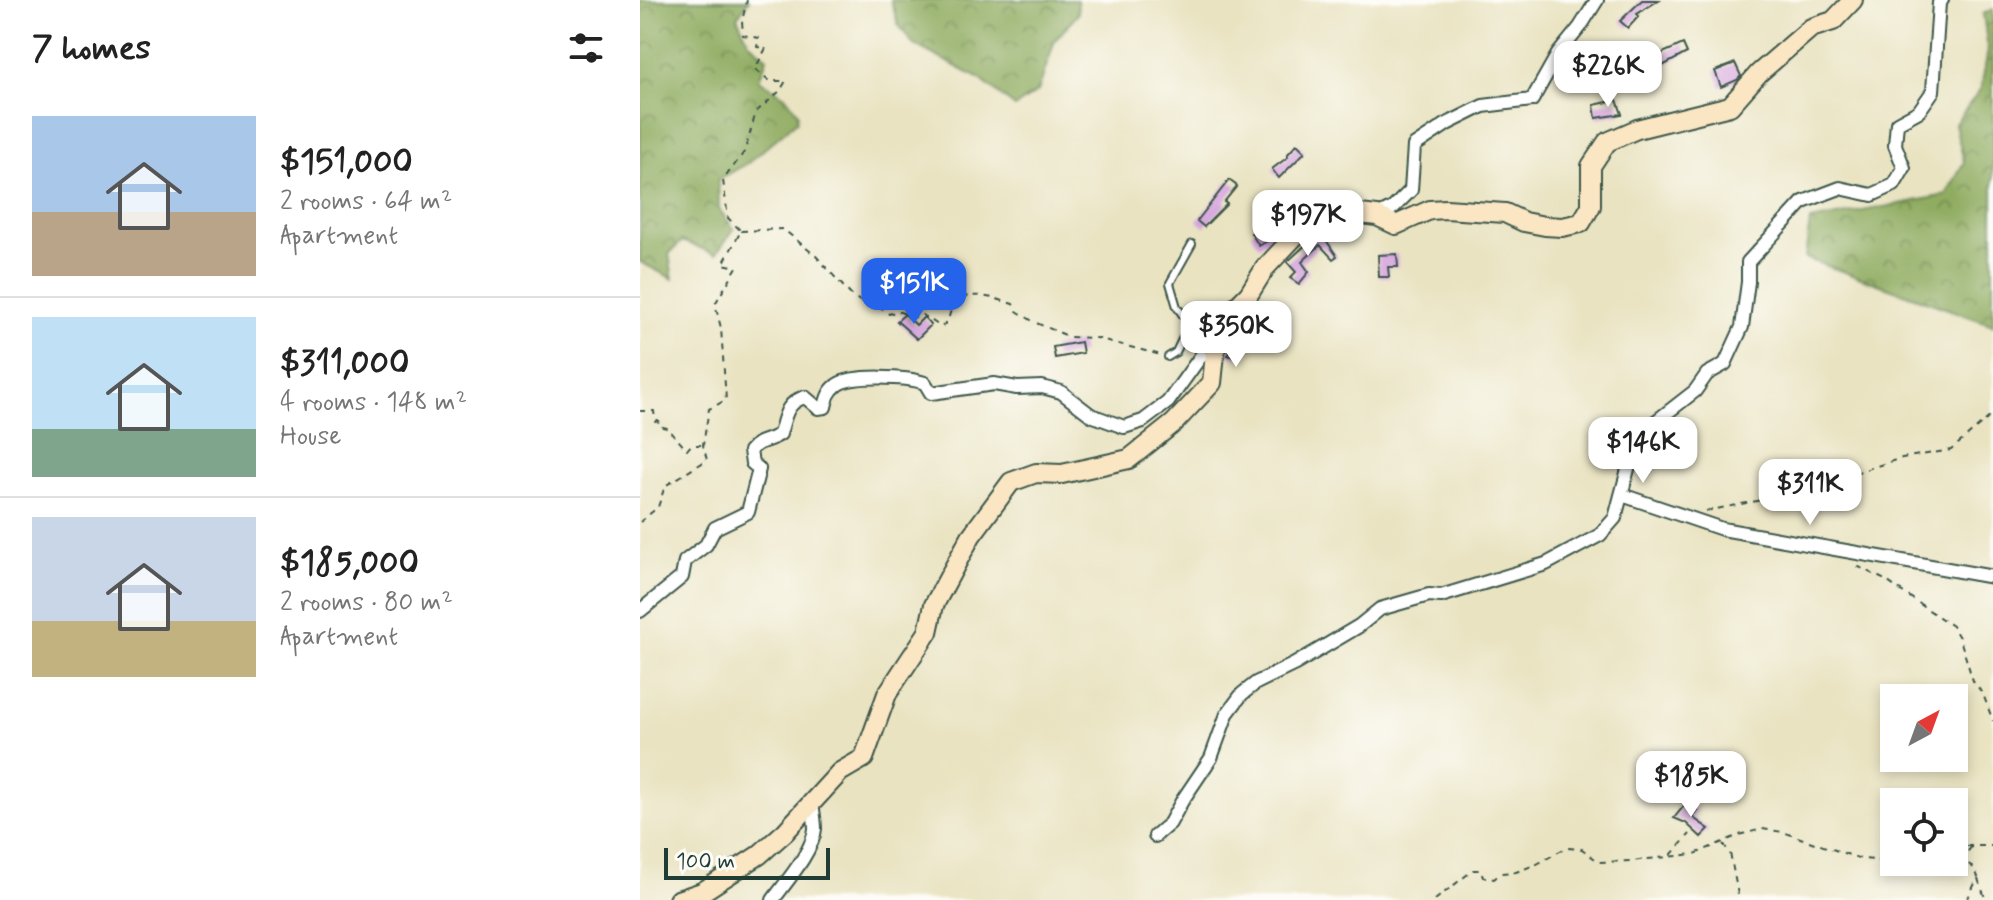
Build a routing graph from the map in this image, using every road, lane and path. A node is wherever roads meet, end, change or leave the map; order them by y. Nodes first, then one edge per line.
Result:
1 (747, 0) edge
2 (1597, 0) edge
3 (1853, 0) edge
4 (1942, 0) edge
5 (1377, 216) junction
6 (741, 231) junction
7 (1192, 244) dead end
8 (1201, 356) dead end
9 (1168, 357) joint
10 (640, 411) edge
11 (1993, 414) edge
12 (703, 445) junction
13 (1622, 495) junction
14 (1683, 516) junction
15 (640, 522) edge
16 (1848, 561) dead end
17 (1993, 577) edge
18 (640, 611) edge
19 (1993, 721) edge
20 (812, 803) junction
21 (1690, 834) dead end
22 (1155, 836) dead end
23 (1722, 843) junction
24 (1968, 846) edge
25 (1972, 846) junction
26 (1993, 846) edge
27 (1670, 856) junction
28 (1880, 860) edge
29 (1978, 877) junction
30 (678, 900) edge
31 (773, 900) edge
32 (1435, 900) edge
33 (1739, 900) edge
34 (1967, 900) edge
35 (1986, 900) edge

1 - 6 path
2 - 5 street
3 - 5 street
4 - 13 street
5 - 20 street
6 - 9 path
6 - 12 path
7 - 9 lane
8 - 18 street
10 - 12 path
11 - 14 path
12 - 15 path
13 - 14 street
13 - 22 street
14 - 17 street
16 - 19 path
20 - 30 street
20 - 31 street
21 - 27 path
23 - 27 path
23 - 28 path
23 - 33 path
24 - 25 path
25 - 26 path
25 - 29 path
27 - 32 path
29 - 34 path
29 - 35 path

